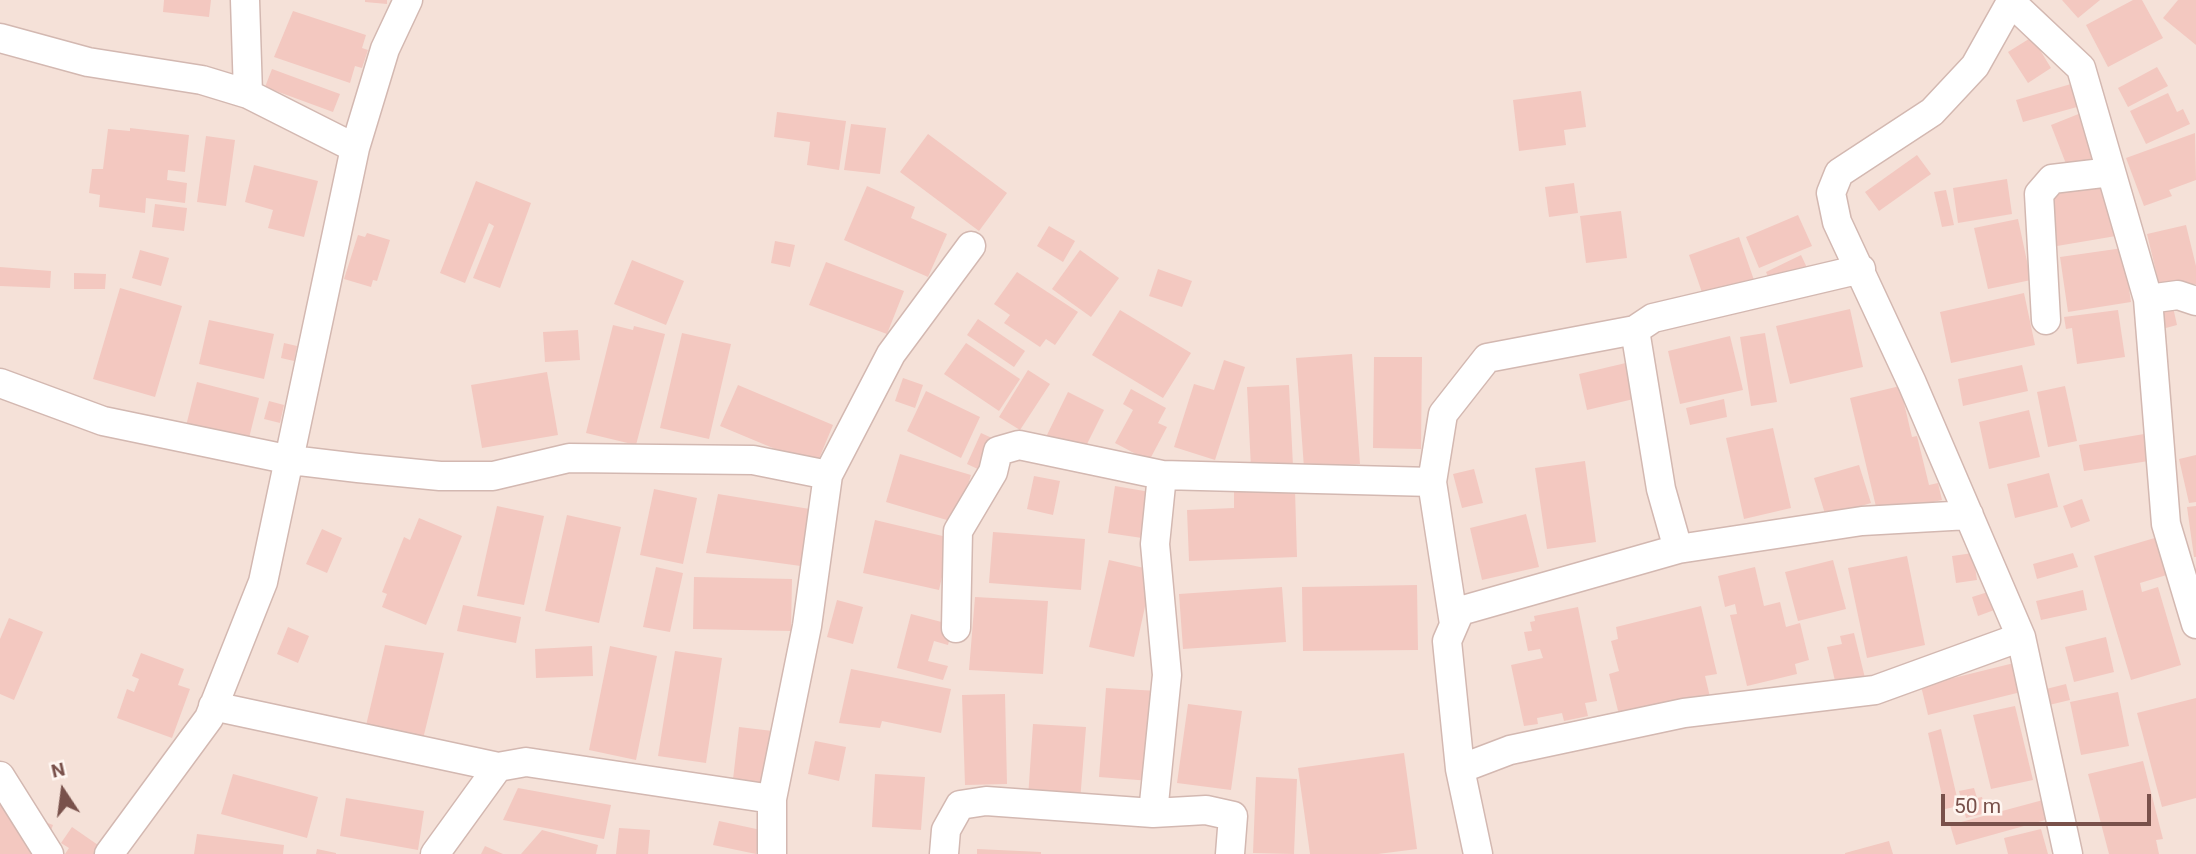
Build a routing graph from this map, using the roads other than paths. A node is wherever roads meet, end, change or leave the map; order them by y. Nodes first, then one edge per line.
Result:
1 (245, 0) edge
2 (408, 0) edge
3 (2012, 1) edge
4 (0, 38) edge
5 (248, 94) junction
6 (355, 148) junction
7 (2110, 172) junction
8 (971, 246) dead end
9 (1861, 270) junction
10 (2148, 299) junction
11 (2196, 301) edge
12 (2046, 320) dead end
13 (1635, 330) junction
14 (0, 383) edge
15 (291, 460) junction
16 (828, 475) junction
17 (1162, 475) junction
18 (1432, 482) junction
19 (1969, 515) junction
20 (1678, 548) junction
21 (1454, 624) junction
22 (2196, 624) edge
23 (956, 628) dead end
24 (2021, 637) junction
25 (213, 706) junction
26 (498, 767) junction
27 (1460, 769) junction
28 (0, 776) edge
29 (772, 799) junction
30 (1153, 813) junction
31 (50, 854) edge
32 (109, 854) edge
33 (435, 854) edge
34 (772, 854) edge
35 (944, 854) edge
36 (1230, 854) edge
37 (1478, 854) edge
38 (2068, 854) edge

1 - 5 street
2 - 6 street
3 - 7 street
3 - 9 street
4 - 5 street
5 - 6 street
6 - 15 street
7 - 10 street
7 - 12 street
8 - 16 street
9 - 13 street
9 - 19 street
10 - 11 street
10 - 22 street
13 - 18 street
13 - 20 street
14 - 15 street
15 - 16 street
15 - 25 street
16 - 29 street
17 - 18 street
17 - 23 street
17 - 30 street
18 - 21 street
19 - 20 street
19 - 24 street
20 - 21 street
21 - 27 street
24 - 27 street
24 - 38 street
25 - 26 street
25 - 32 street
26 - 29 street
26 - 33 street
27 - 37 street
28 - 31 street
29 - 34 street
30 - 35 street
30 - 36 street

